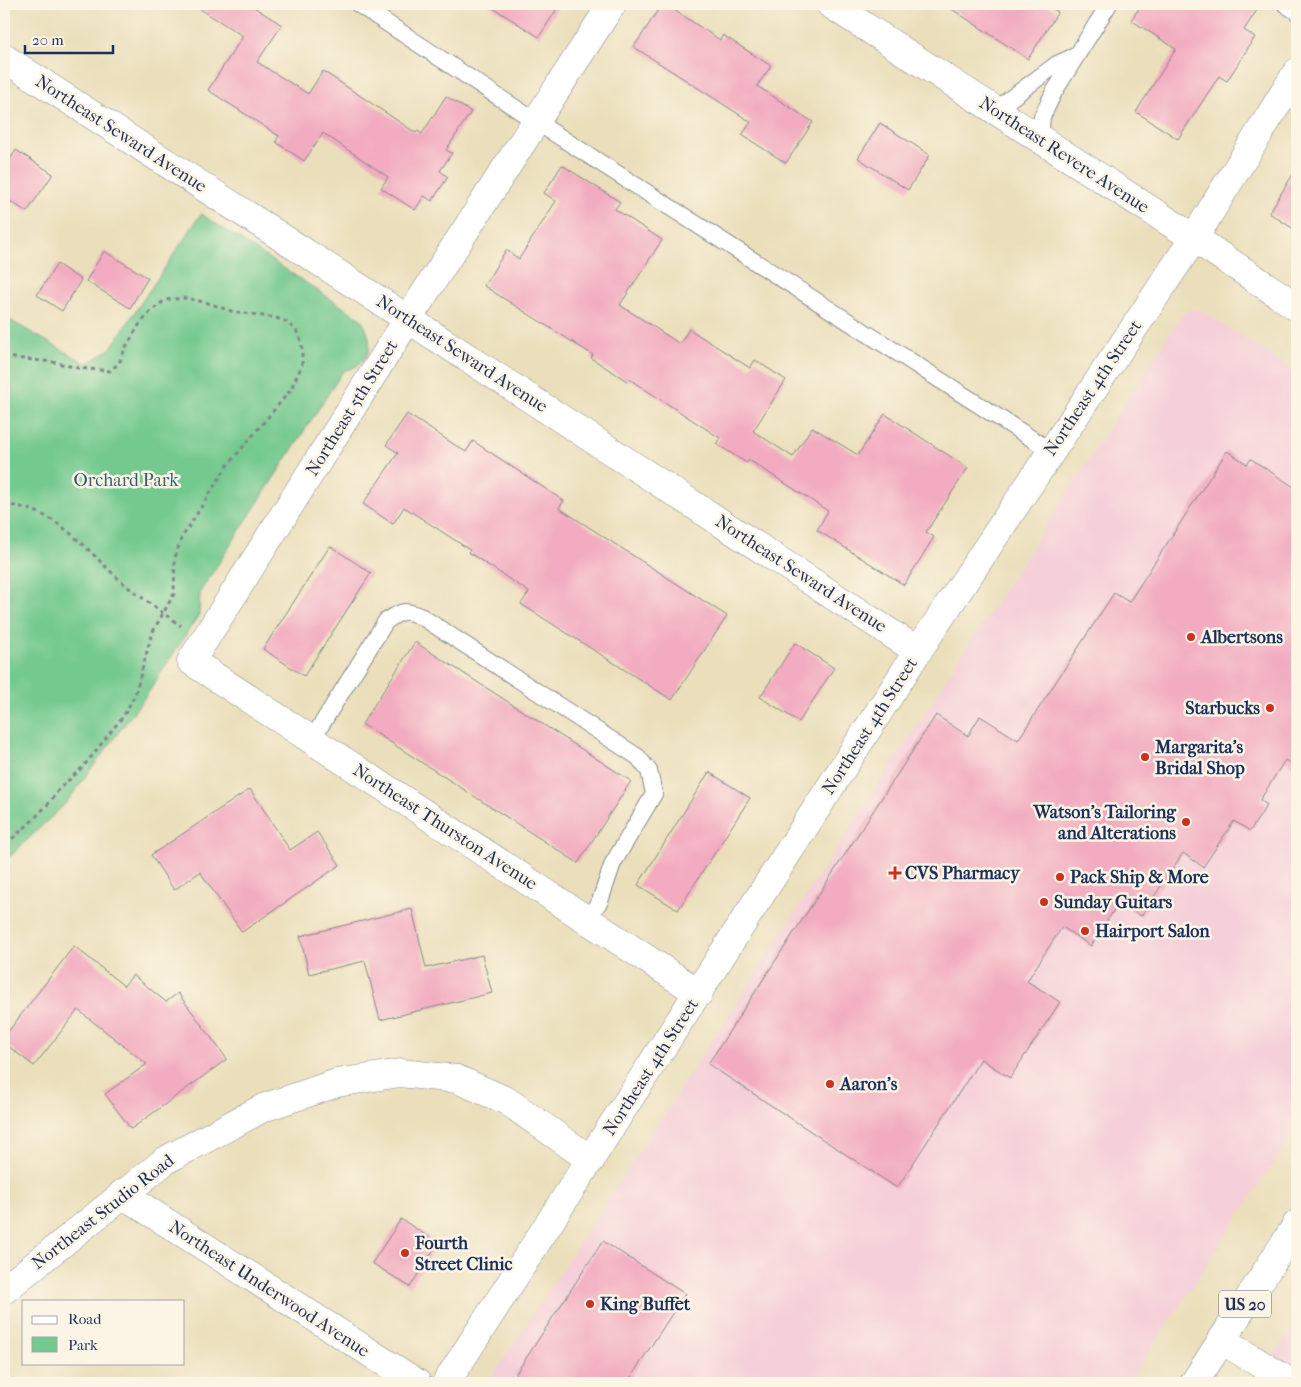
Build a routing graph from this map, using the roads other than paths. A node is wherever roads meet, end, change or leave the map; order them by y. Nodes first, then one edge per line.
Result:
1 (358, 4) edge
2 (612, 4) edge
3 (830, 4) edge
4 (1109, 4) edge
5 (1285, 4) edge
6 (1297, 12) edge
7 (1075, 56) junction
8 (4, 58) edge
9 (1297, 72) edge
10 (995, 110) junction
11 (536, 121) junction
12 (1040, 139) junction
13 (1194, 238) junction
14 (1297, 307) edge
15 (408, 318) junction
16 (1051, 451) junction
17 (918, 651) junction
18 (197, 652) joint
19 (312, 740) junction
20 (587, 919) junction
21 (699, 993) junction
22 (591, 1160) junction
23 (122, 1194) junction
24 (1297, 1224) edge
25 (4, 1290) edge
26 (1222, 1340) junction
27 (417, 1383) edge
28 (446, 1383) edge
29 (1194, 1383) edge
30 (1291, 1383) edge

1 - 11 lane
2 - 11 street, Northeast 5th Street
3 - 10 street, Northeast Revere Avenue
4 - 7 lane
5 - 6 lane
7 - 10 lane
7 - 12 lane
8 - 15 street, Northeast Seward Avenue
9 - 13 street, Northeast 4th Street
10 - 12 street, Northeast Revere Avenue
11 - 15 street, Northeast 5th Street
11 - 16 lane
12 - 13 street, Northeast Revere Avenue
13 - 14 street, Northeast Revere Avenue
13 - 16 street, Northeast 4th Street
15 - 17 street, Northeast Seward Avenue
15 - 18 street, Northeast 5th Street
16 - 17 street, Northeast 4th Street
17 - 21 street, Northeast 4th Street
18 - 19 street, Northeast Thurston Avenue
19 - 20 street, Northeast Thurston Avenue
19 - 20 lane
20 - 21 street, Northeast Thurston Avenue
21 - 22 street, Northeast 4th Street
22 - 23 street, Northeast Studio Road
22 - 28 street, Northeast 4th Street
23 - 25 street, Northeast Studio Road
23 - 27 street, Northeast Underwood Avenue
24 - 26 street, US 20
26 - 29 street, US 20
26 - 30 street

